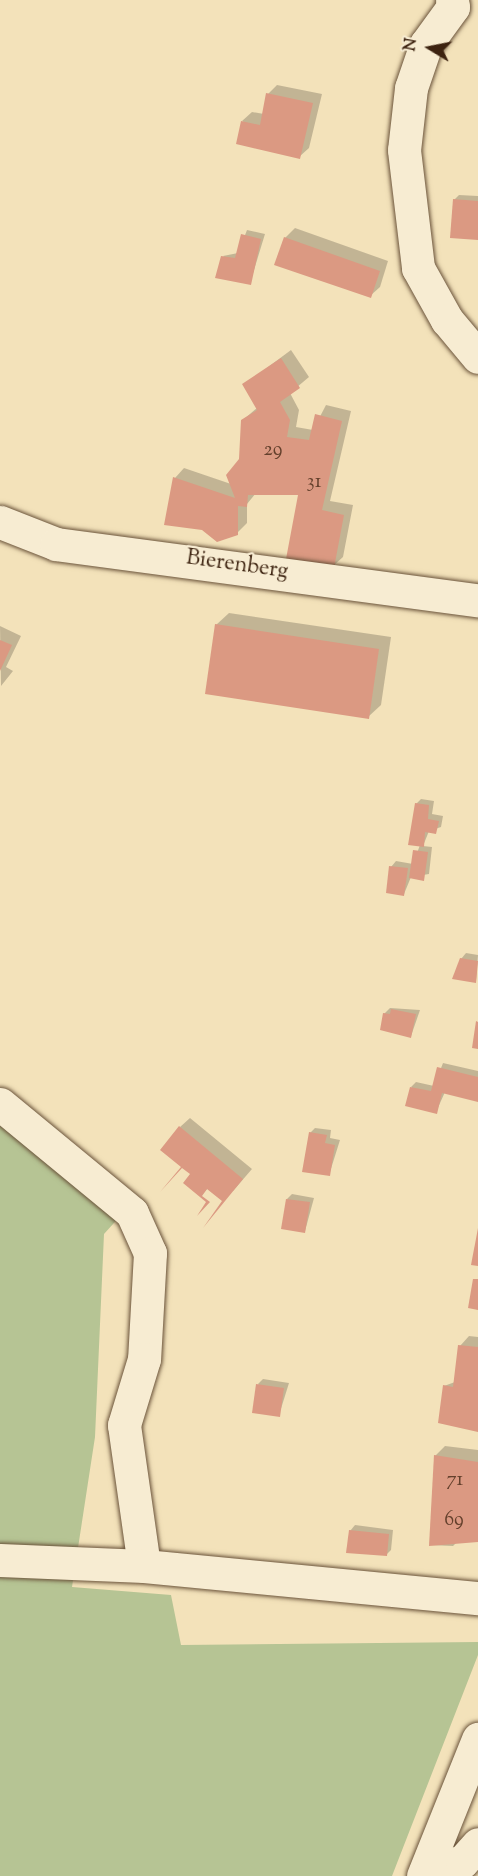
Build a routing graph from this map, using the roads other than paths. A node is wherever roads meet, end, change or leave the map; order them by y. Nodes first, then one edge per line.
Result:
1 (461, 5) edge
2 (478, 357) edge
3 (0, 522) edge
4 (478, 600) edge
5 (0, 1104) edge
6 (0, 1560) edge
7 (144, 1566) junction
8 (478, 1598) edge
9 (478, 1739) edge
10 (478, 1844) edge
11 (424, 1873) edge

1 - 2 street
3 - 4 street, Bierenberg
5 - 7 street
6 - 7 street
7 - 8 street
9 - 11 street
10 - 11 street

